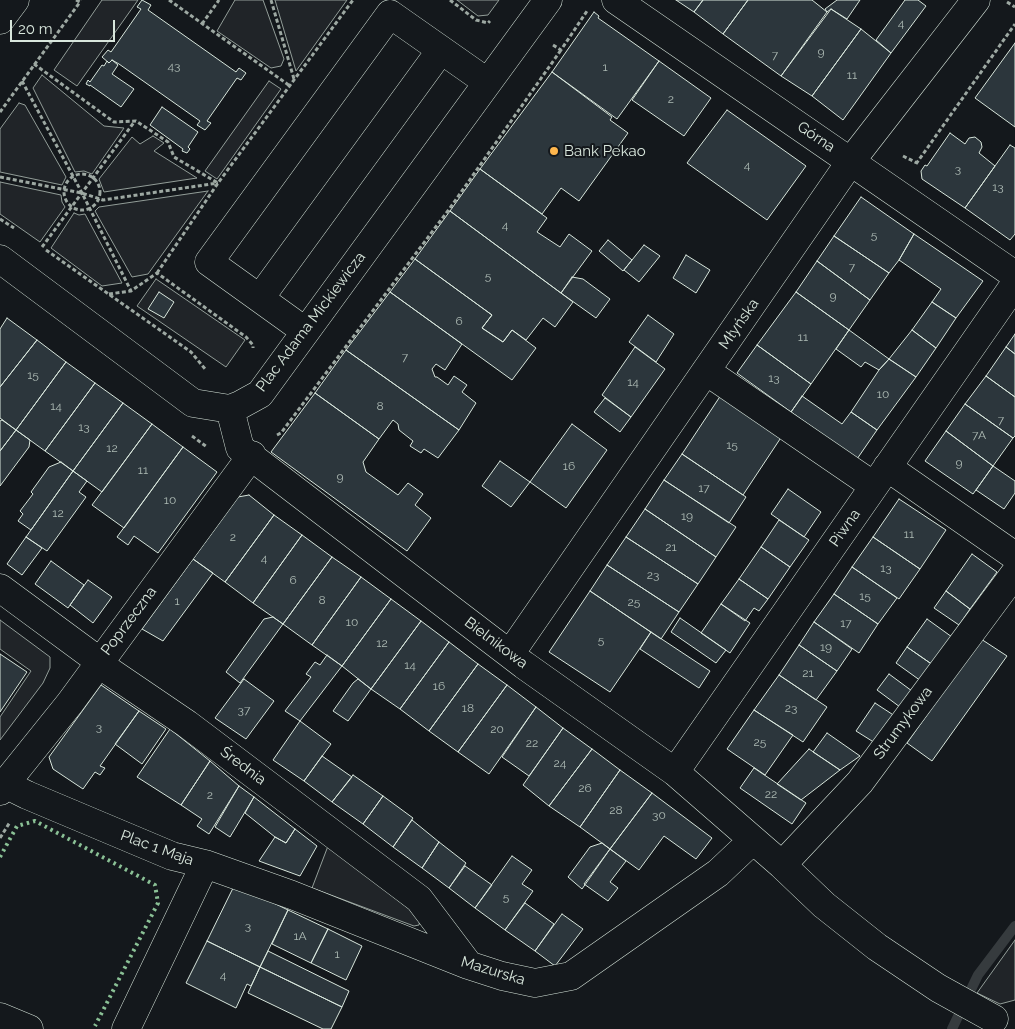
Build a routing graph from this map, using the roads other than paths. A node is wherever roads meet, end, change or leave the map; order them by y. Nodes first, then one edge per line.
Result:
1 (15, 0) edge
2 (548, 0) edge
3 (616, 0) edge
4 (976, 0) edge
5 (0, 20) edge
6 (441, 50) junction
7 (487, 82) junction
8 (851, 161) junction
9 (0, 259) edge
10 (1015, 275) edge
11 (1015, 284) edge
12 (260, 298) junction
13 (305, 331) junction
14 (706, 372) junction
15 (230, 409) junction
16 (252, 455) junction
17 (881, 477) junction
18 (1015, 556) edge
19 (1015, 573) edge
20 (0, 588) edge
21 (510, 654) junction
22 (99, 661) junction
23 (674, 772) junction
24 (2, 788) edge
25 (753, 840) junction
26 (205, 864) junction
27 (782, 865) junction
28 (468, 965) junction
29 (0, 1017) edge
30 (994, 1019) dead end
31 (29, 1029) edge
32 (126, 1029) edge

1 - 5 street
2 - 7 street, Plac Adama Mickiewicza
3 - 8 street, Górna
4 - 8 street, Młyńska
6 - 7 street
6 - 12 street
6 - 12 street
7 - 13 street, Plac Adama Mickiewicza
8 - 10 street, Górna
8 - 14 street, Młyńska
9 - 15 street
11 - 17 street, Piwna
12 - 13 street
13 - 15 street, Plac Adama Mickiewicza
14 - 17 street
14 - 21 street, Młyńska
15 - 16 street, Bielnikowa
16 - 21 street, Bielnikowa
16 - 22 street, Poprzeczna
17 - 18 street
17 - 23 street, Piwna
19 - 27 street, Strumykowa
20 - 22 street, Średnia
21 - 23 street, Bielnikowa
22 - 24 street, Poprzeczna
22 - 28 street, Średnia
23 - 25 street, Bielnikowa
24 - 26 street, Plac 1 Maja
25 - 27 street, Bielnikowa
25 - 28 street, Mazurska
26 - 28 street, Mazurska
26 - 32 street, Plac 1 Maja
27 - 30 street, Bielnikowa
29 - 31 street

